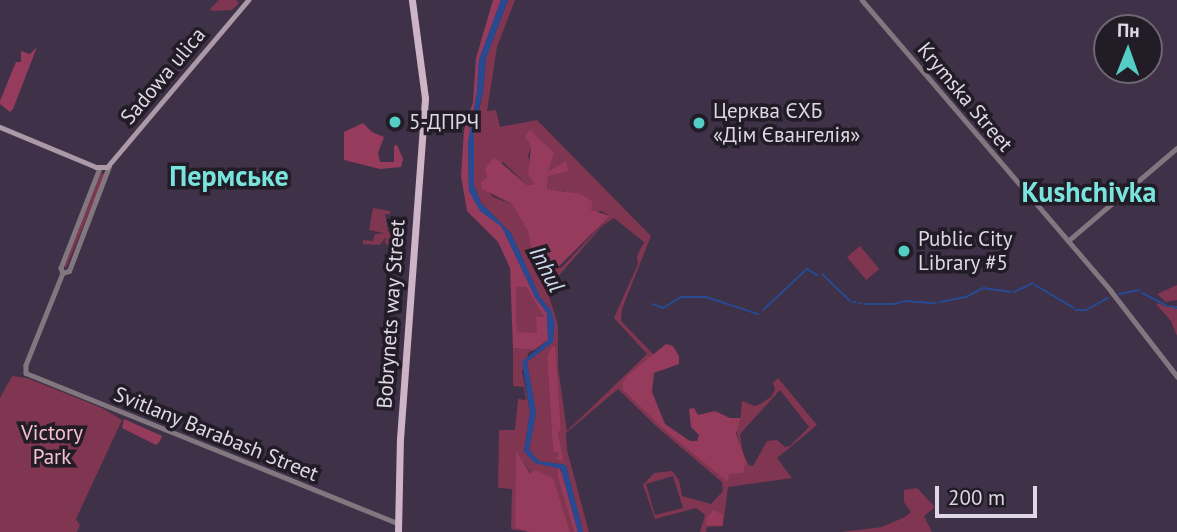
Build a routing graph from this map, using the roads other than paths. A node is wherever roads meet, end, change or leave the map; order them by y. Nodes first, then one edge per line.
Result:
1 (248, 0) edge
2 (412, 0) edge
3 (862, 0) edge
4 (0, 127) edge
5 (1177, 148) edge
6 (100, 168) junction
7 (109, 168) junction
8 (1068, 241) junction
9 (62, 273) junction
10 (1177, 376) edge
11 (398, 528) edge

1 - 7 main road, Sadowa ulica
2 - 11 main road, Bobrynets way Street
3 - 8 street, Krymska Street
4 - 6 main road
5 - 8 street
6 - 7 main road
6 - 9 street
7 - 9 street
8 - 10 street, Krymska Street
9 - 11 street, Svitlany Barabash Street

